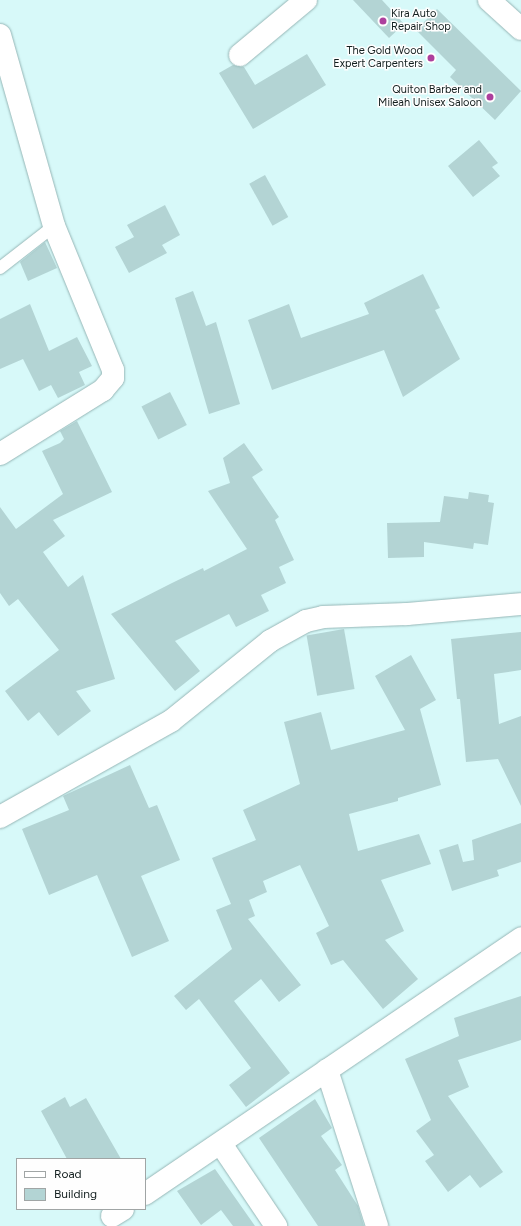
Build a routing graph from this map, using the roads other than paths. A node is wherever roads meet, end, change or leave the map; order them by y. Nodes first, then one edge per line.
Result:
1 (306, 0) edge
2 (489, 0) edge
3 (521, 29) edge
4 (0, 35) edge
5 (240, 55) dead end
6 (54, 226) junction
7 (0, 268) edge
8 (0, 454) edge
9 (521, 604) edge
10 (0, 817) edge
11 (521, 938) edge
12 (326, 1070) junction
13 (221, 1144) junction
14 (146, 1193) edge
15 (276, 1226) edge
16 (377, 1226) edge

1 - 5 street
2 - 3 street
4 - 6 street
6 - 7 lane
6 - 8 street
9 - 10 street
11 - 12 street
12 - 13 street
12 - 16 street
13 - 14 street
13 - 15 street

